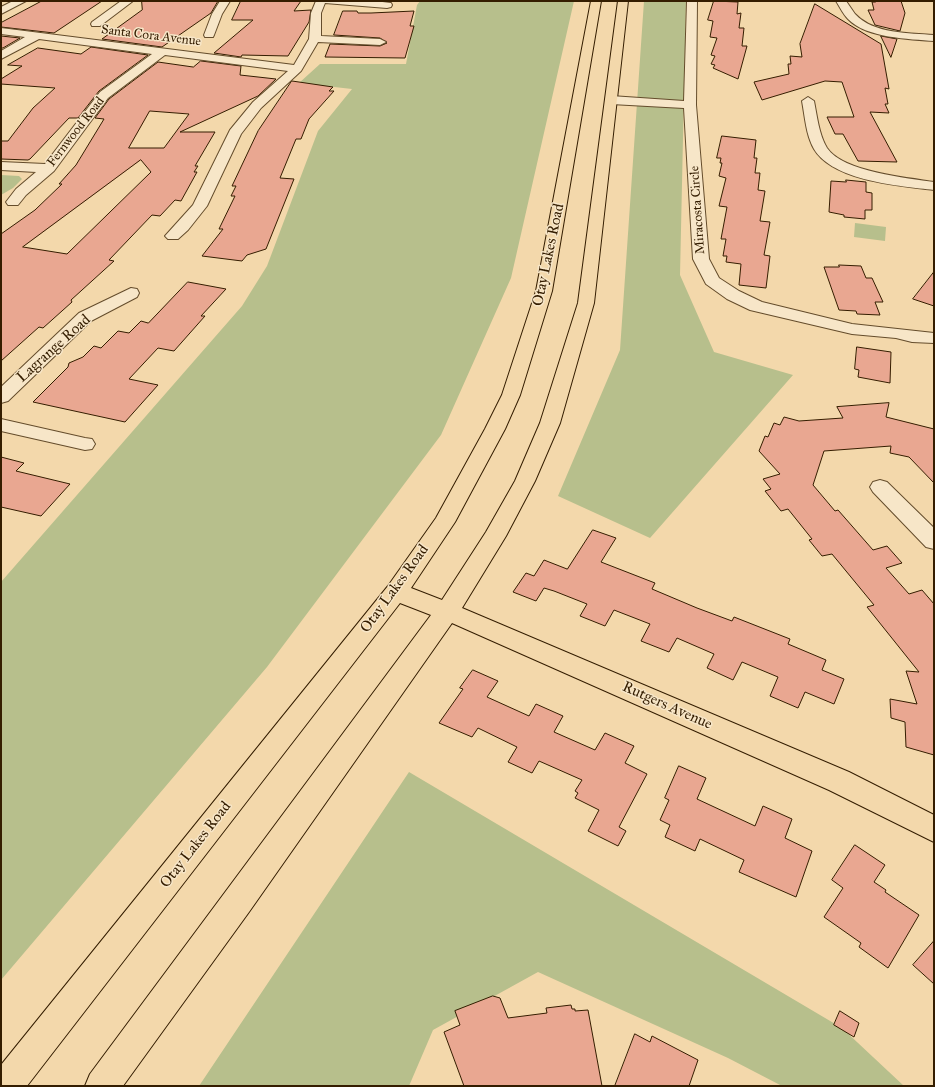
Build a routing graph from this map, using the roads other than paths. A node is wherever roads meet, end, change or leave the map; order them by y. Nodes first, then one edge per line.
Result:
1 (20, 1) edge
2 (128, 1) edge
3 (225, 1) edge
4 (321, 1) edge
5 (329, 1) edge
6 (596, 1) edge
7 (623, 1) edge
8 (692, 1) edge
9 (842, 1) edge
10 (387, 5) dead end
11 (1, 11) edge
12 (96, 24) dead end
13 (1, 31) edge
14 (209, 35) dead end
15 (36, 36) junction
16 (934, 38) edge
17 (315, 39) junction
18 (380, 42) dead end
19 (162, 52) junction
20 (1, 56) edge
21 (297, 69) junction
22 (611, 100) junction
23 (808, 101) dead end
24 (690, 105) junction
25 (1, 166) edge
26 (49, 168) junction
27 (934, 186) edge
28 (13, 202) dead end
29 (173, 236) dead end
30 (131, 293) dead end
31 (934, 338) edge
32 (1, 397) edge
33 (1, 425) edge
34 (85, 444) dead end
35 (880, 487) dead end
36 (934, 541) edge
37 (396, 592) junction
38 (447, 612) junction
39 (934, 829) edge
40 (6, 1086) edge
41 (102, 1086) edge

1 - 11 street
2 - 12 street
3 - 14 street
4 - 17 street
5 - 10 street
6 - 37 main road, Otay Lakes Road
7 - 22 main road
8 - 24 street, Miracosta Circle
9 - 16 street
13 - 15 street, Santa Cora Avenue
15 - 19 street, Santa Cora Avenue
15 - 20 street
17 - 18 street
17 - 21 street
19 - 21 street, Santa Cora Avenue
19 - 26 street, Fernwood Road
21 - 29 street
22 - 24 street
22 - 38 main road
23 - 27 street
24 - 31 street, Miracosta Circle
25 - 26 street
26 - 28 street, Fernwood Road
30 - 32 street, Lagrange Road
33 - 34 street
35 - 36 street
37 - 38 main road, Rutgers Avenue
37 - 40 main road, Otay Lakes Road
38 - 39 main road, Rutgers Avenue
38 - 41 main road

